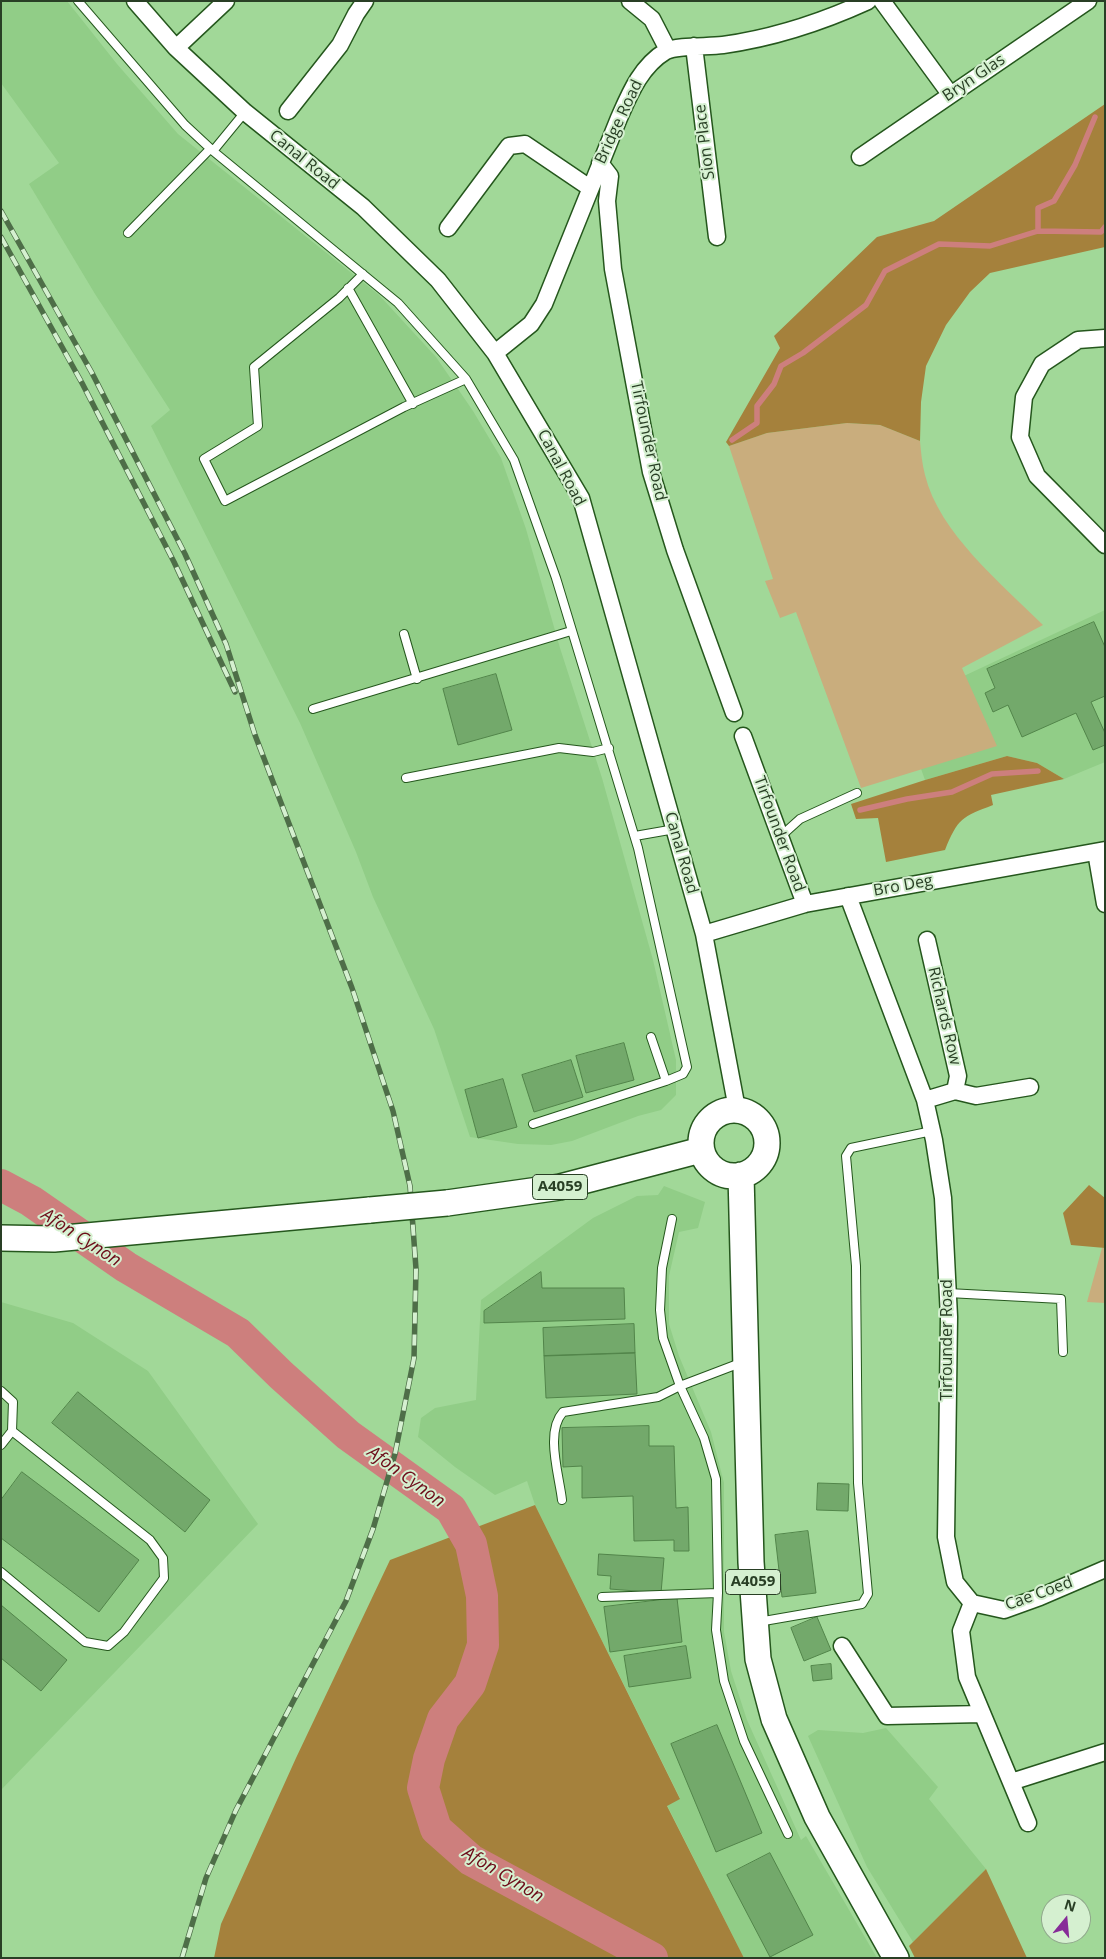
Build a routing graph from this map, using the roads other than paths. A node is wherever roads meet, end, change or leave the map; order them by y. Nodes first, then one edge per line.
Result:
1 (78, 1) edge
2 (135, 1) edge
3 (226, 1) edge
4 (365, 1) edge
5 (630, 1) edge
6 (868, 1) edge
7 (882, 1) edge
8 (1088, 1) edge
9 (694, 46) junction
10 (176, 48) junction
11 (668, 50) junction
12 (950, 94) junction
13 (288, 111) dead end
14 (245, 112) junction
15 (212, 150) junction
16 (860, 157) dead end
17 (600, 163) junction
18 (590, 188) junction
19 (448, 228) dead end
20 (128, 233) dead end
21 (717, 237) dead end
22 (363, 274) junction
23 (348, 288) junction
24 (1105, 338) edge
25 (495, 353) junction
26 (466, 379) junction
27 (413, 404) junction
28 (1105, 545) edge
29 (571, 631) junction
30 (404, 634) dead end
31 (417, 679) junction
32 (313, 709) dead end
33 (734, 713) dead end
34 (743, 736) dead end
35 (609, 748) junction
36 (406, 778) dead end
37 (857, 793) dead end
38 (675, 830) junction
39 (635, 836) junction
40 (780, 836) junction
41 (1100, 851) edge
42 (848, 896) junction
43 (805, 904) junction
44 (1105, 904) edge
45 (704, 934) junction
46 (927, 940) dead end
47 (650, 1037) dead end
48 (666, 1081) junction
49 (1030, 1087) dead end
50 (955, 1091) junction
51 (925, 1100) junction
52 (737, 1109) junction
53 (533, 1124) dead end
54 (932, 1131) junction
55 (701, 1150) junction
56 (741, 1175) junction
57 (672, 1219) dead end
58 (1, 1238) edge
59 (948, 1294) junction
60 (1063, 1352) dead end
61 (747, 1360) junction
62 (680, 1386) junction
63 (1, 1391) edge
64 (12, 1432) junction
65 (1, 1446) edge
66 (562, 1500) dead end
67 (1105, 1569) edge
68 (1, 1572) edge
69 (718, 1593) junction
70 (602, 1598) dead end
71 (972, 1603) junction
72 (756, 1622) junction
73 (842, 1646) dead end
74 (982, 1714) junction
75 (1105, 1752) edge
76 (1011, 1782) junction
77 (1028, 1823) dead end
78 (788, 1834) dead end
79 (896, 1958) edge

1 - 15 lane
2 - 10 street, Canal Road
3 - 10 street
4 - 13 street
5 - 11 street
6 - 9 street, Bridge Road
7 - 12 street
8 - 12 street, Bryn Glas
9 - 11 street, Bridge Road
9 - 21 street, Sion Place
10 - 14 street, Canal Road
11 - 17 street, Bridge Road
12 - 16 street, Bryn Glas
14 - 15 lane
14 - 25 street, Canal Road
15 - 20 lane
15 - 22 lane
17 - 18 street, Bridge Road
17 - 33 street, Tirfounder Road
18 - 19 street
18 - 25 street, Bridge Road
22 - 23 lane
22 - 26 lane
23 - 27 lane
23 - 27 lane
24 - 28 street
25 - 38 street, Canal Road
26 - 27 lane
26 - 29 lane
29 - 31 lane
29 - 35 lane
30 - 31 lane
31 - 32 lane
34 - 40 street, Tirfounder Road
35 - 36 lane
35 - 39 lane
37 - 40 lane
38 - 39 lane
38 - 45 street, Canal Road
39 - 48 lane
40 - 43 street, Tirfounder Road
41 - 42 street, Bro Deg
41 - 44 street
42 - 43 street, Bro Deg
42 - 51 street, Tirfounder Road
43 - 45 street, Bro Deg
45 - 52 street, Canal Road
46 - 50 street, Richards Row
47 - 48 lane
48 - 53 lane
49 - 50 street
50 - 51 street
51 - 54 street, Tirfounder Road
52 - 55 main road
52 - 56 main road
54 - 59 street, Tirfounder Road
54 - 72 lane
55 - 56 main road
55 - 58 main road, A4059, bridge
56 - 61 main road, A4059
57 - 62 lane
59 - 60 lane
59 - 71 street, Tirfounder Road
61 - 62 lane
61 - 72 main road, A4059
62 - 66 lane
62 - 69 lane
63 - 64 lane
64 - 65 lane
64 - 68 lane
67 - 71 street, Cae Coed
69 - 70 lane
69 - 78 lane
71 - 74 street
72 - 79 main road, A4059
73 - 74 street
74 - 76 street
75 - 76 street
76 - 77 street

